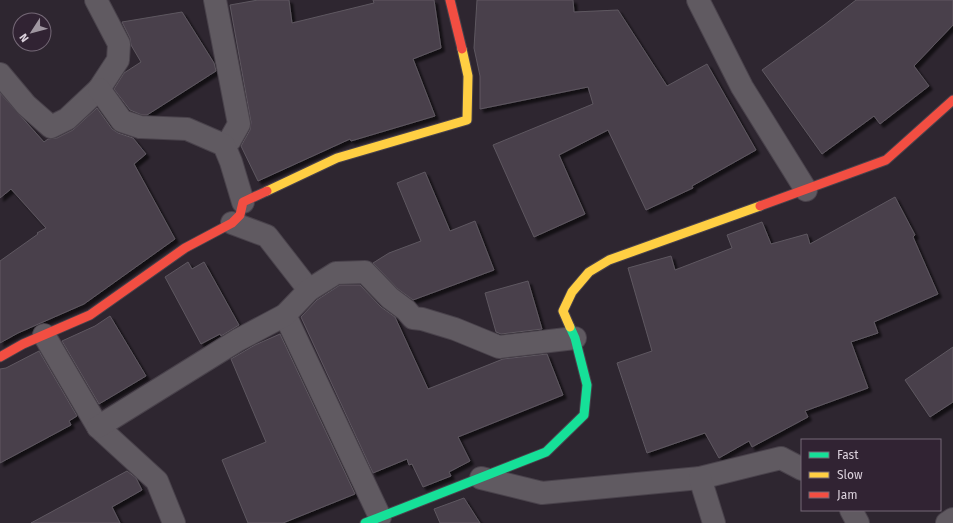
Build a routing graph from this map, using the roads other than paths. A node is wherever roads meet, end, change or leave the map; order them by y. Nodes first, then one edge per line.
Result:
1 (96, 0) edge
2 (215, 0) edge
3 (450, 0) edge
4 (698, 0) edge
5 (0, 74) edge
6 (99, 89) junction
7 (953, 100) edge
8 (224, 145) junction
9 (806, 190) junction
10 (243, 202) junction
11 (232, 223) junction
12 (309, 290) junction
13 (285, 315) junction
14 (44, 335) junction
15 (575, 338) junction
16 (0, 357) edge
17 (98, 427) junction
18 (801, 468) edge
19 (480, 478) junction
20 (700, 478) junction
21 (852, 511) edge
22 (953, 519) edge
23 (372, 520) edge
24 (174, 523) edge
25 (714, 523) edge
26 (858, 523) edge
27 (947, 523) edge

1 - 6 street
2 - 8 street
3 - 10 street
4 - 9 street
5 - 6 street
6 - 8 street
7 - 9 street
8 - 10 street
9 - 15 street
10 - 11 street
11 - 12 street
11 - 14 street
12 - 13 street
12 - 15 street
13 - 17 street
13 - 23 street
14 - 16 street
14 - 17 street
15 - 19 street
17 - 24 street
18 - 20 street
19 - 20 street
19 - 23 street
20 - 25 street
21 - 26 street
22 - 27 street

